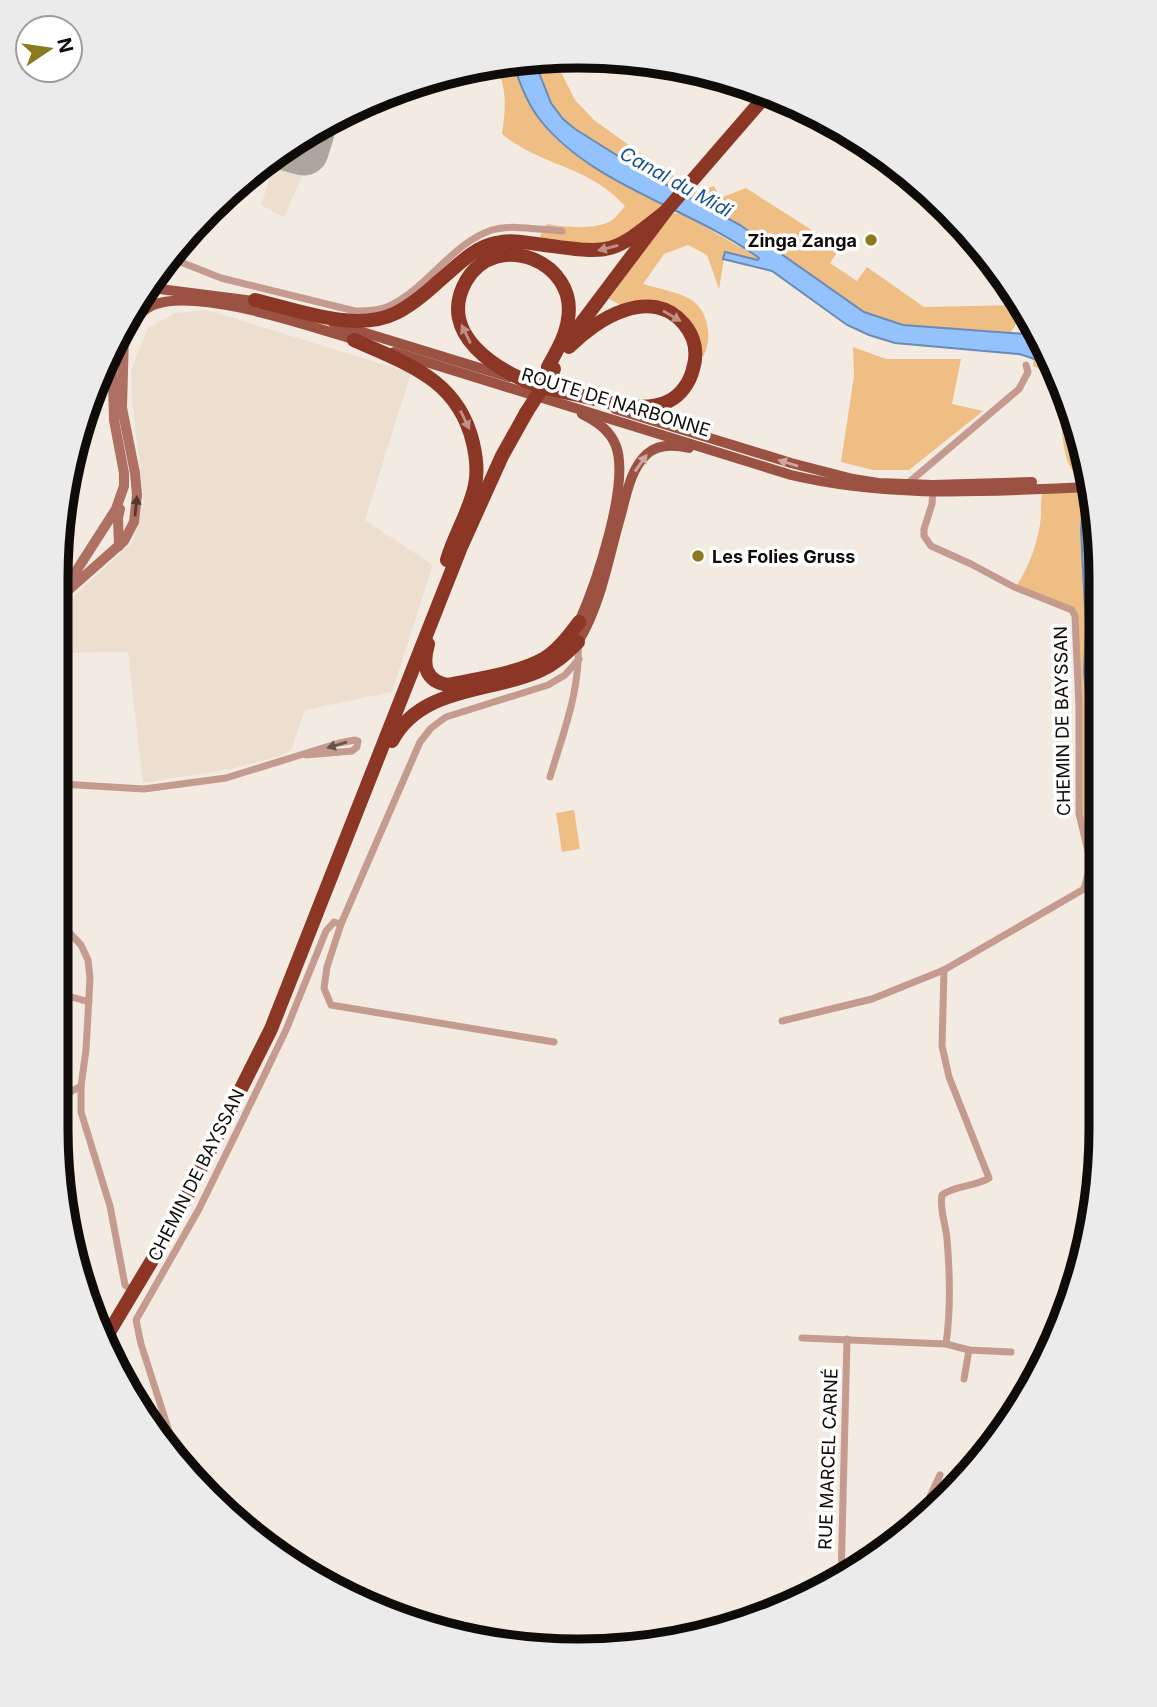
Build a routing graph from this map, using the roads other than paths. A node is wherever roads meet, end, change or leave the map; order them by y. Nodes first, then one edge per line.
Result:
1 (763, 103) edge
2 (667, 213) junction
3 (562, 231) dead end
4 (179, 261) edge
5 (158, 290) edge
6 (255, 300) junction
7 (145, 310) edge
8 (354, 340) junction
9 (569, 347) junction
10 (124, 348) edge
11 (1026, 365) dead end
12 (551, 368) junction
13 (113, 371) edge
14 (540, 386) junction
15 (557, 401) junction
16 (523, 412) junction
17 (756, 464) junction
18 (1080, 483) edge
19 (907, 484) junction
20 (1075, 484) junction
21 (1080, 485) edge
22 (124, 486) junction
23 (933, 489) junction
24 (890, 491) junction
25 (119, 547) junction
26 (461, 547) junction
27 (440, 581) junction
28 (68, 586) edge
29 (68, 589) edge
30 (579, 622) joint
31 (571, 642) junction
32 (579, 659) junction
33 (306, 755) junction
34 (550, 777) dead end
35 (68, 784) edge
36 (350, 831) junction
37 (1089, 855) edge
38 (1089, 870) edge
39 (341, 924) junction
40 (68, 931) edge
41 (944, 970) junction
42 (68, 996) edge
43 (89, 1002) junction
44 (782, 1021) dead end
45 (554, 1042) dead end
46 (245, 1081) junction
47 (81, 1087) junction
48 (68, 1094) edge
49 (134, 1292) junction
50 (110, 1331) edge
51 (802, 1338) dead end
52 (848, 1339) junction
53 (946, 1344) junction
54 (969, 1350) junction
55 (1011, 1352) dead end
56 (964, 1379) dead end
57 (170, 1433) edge
58 (940, 1475) dead end
59 (929, 1499) edge
60 (841, 1565) edge

1 - 2 highway
2 -> 6 highway
2 - 9 highway
2 - 12 highway
3 - 4 street
5 - 6 main road, ROUTE DE NARBONNE
6 - 14 main road, ROUTE DE NARBONNE
7 - 8 main road, ROUTE DE NARBONNE
8 - 15 main road, ROUTE DE NARBONNE
8 -> 27 highway
9 - 12 highway
9 -> 14 highway
25 -> 10 street
11 - 19 street
14 -> 12 highway
12 - 16 highway, bridge
13 - 22 street
19 -> 14 main road, ROUTE DE NARBONNE
15 - 17 main road, ROUTE DE NARBONNE
15 - 30 main road
16 - 26 highway
16 - 27 highway
17 - 24 main road, ROUTE DE NARBONNE
31 -> 17 main road
18 - 20 main road, ROUTE DE NARBONNE
19 - 23 main road, ROUTE DE NARBONNE
19 - 24 street
20 - 21 main road, ROUTE DE NARBONNE
20 - 23 main road, ROUTE DE NARBONNE
22 - 25 street
22 - 28 street
23 - 24 main road, ROUTE DE NARBONNE
23 - 37 street, CHEMIN DE BAYSSAN
25 - 29 street
26 - 31 highway
26 - 36 highway
27 - 46 highway
30 - 31 highway
31 - 32 street
31 - 36 highway
32 - 34 street
32 - 39 street
33 -> 33 street
33 - 35 street
36 - 46 highway
38 - 41 street, CHEMIN DE BAYSSAN
39 - 45 street
39 - 57 street, CHEMIN DE BAYSSAN
40 - 43 street
41 - 44 street
41 - 53 street
42 - 43 street
43 - 47 street
46 - 49 highway
47 - 48 street
47 - 49 street
49 - 50 highway
51 - 52 street
52 - 53 street
52 - 60 street, RUE MARCEL CARNÉ
53 - 54 street
54 - 55 street
54 - 56 street
58 - 59 street

